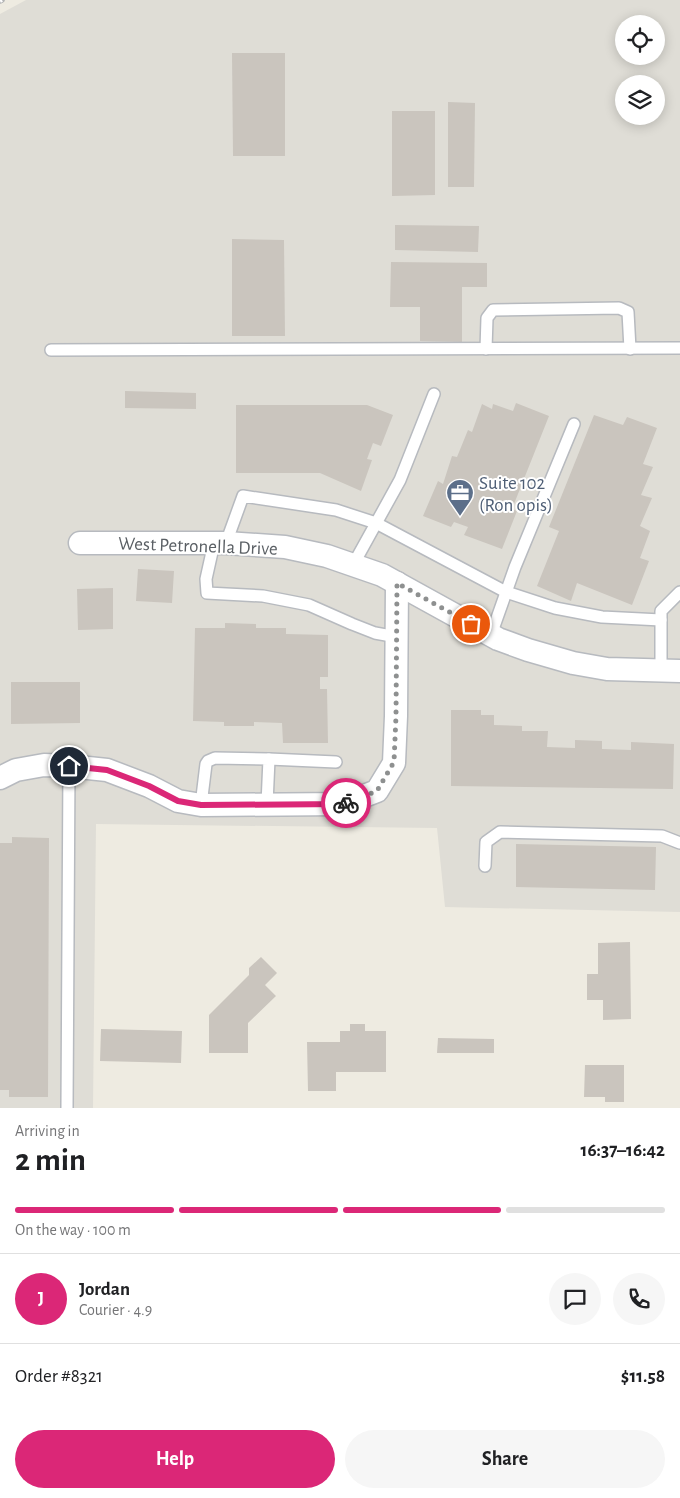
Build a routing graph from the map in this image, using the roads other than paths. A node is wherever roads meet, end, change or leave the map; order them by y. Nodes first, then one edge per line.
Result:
1 (680, 348) edge
2 (486, 349) junction
3 (630, 349) junction
4 (51, 350) dead end
5 (434, 394) dead end
6 (574, 424) dead end
7 (376, 523) junction
8 (80, 543) dead end
9 (220, 543) junction
10 (353, 565) junction
11 (397, 583) junction
12 (506, 592) junction
13 (680, 592) edge
14 (661, 620) junction
15 (491, 635) junction
16 (397, 637) junction
17 (671, 671) edge
18 (269, 759) junction
19 (336, 762) dead end
20 (69, 766) junction
21 (0, 778) edge
22 (267, 804) junction
23 (201, 805) junction
24 (680, 843) edge
25 (485, 866) dead end
26 (68, 1108) edge

1 - 3 lane
2 - 3 lane
2 - 3 lane
2 - 4 lane
5 - 7 lane
6 - 12 lane
7 - 9 lane
7 - 10 lane
7 - 12 lane
8 - 9 street, West Petronella Drive
9 - 10 street, West Petronella Drive
9 - 16 lane
10 - 11 street, West Petronella Drive
11 - 15 street, West Petronella Drive
11 - 16 street
12 - 14 lane
12 - 15 lane
13 - 14 lane
14 - 17 lane
15 - 17 street, West Petronella Drive
16 - 22 street
18 - 19 lane
18 - 22 lane
18 - 23 lane
20 - 21 street
20 - 23 street
20 - 26 lane
22 - 23 street
24 - 25 lane

